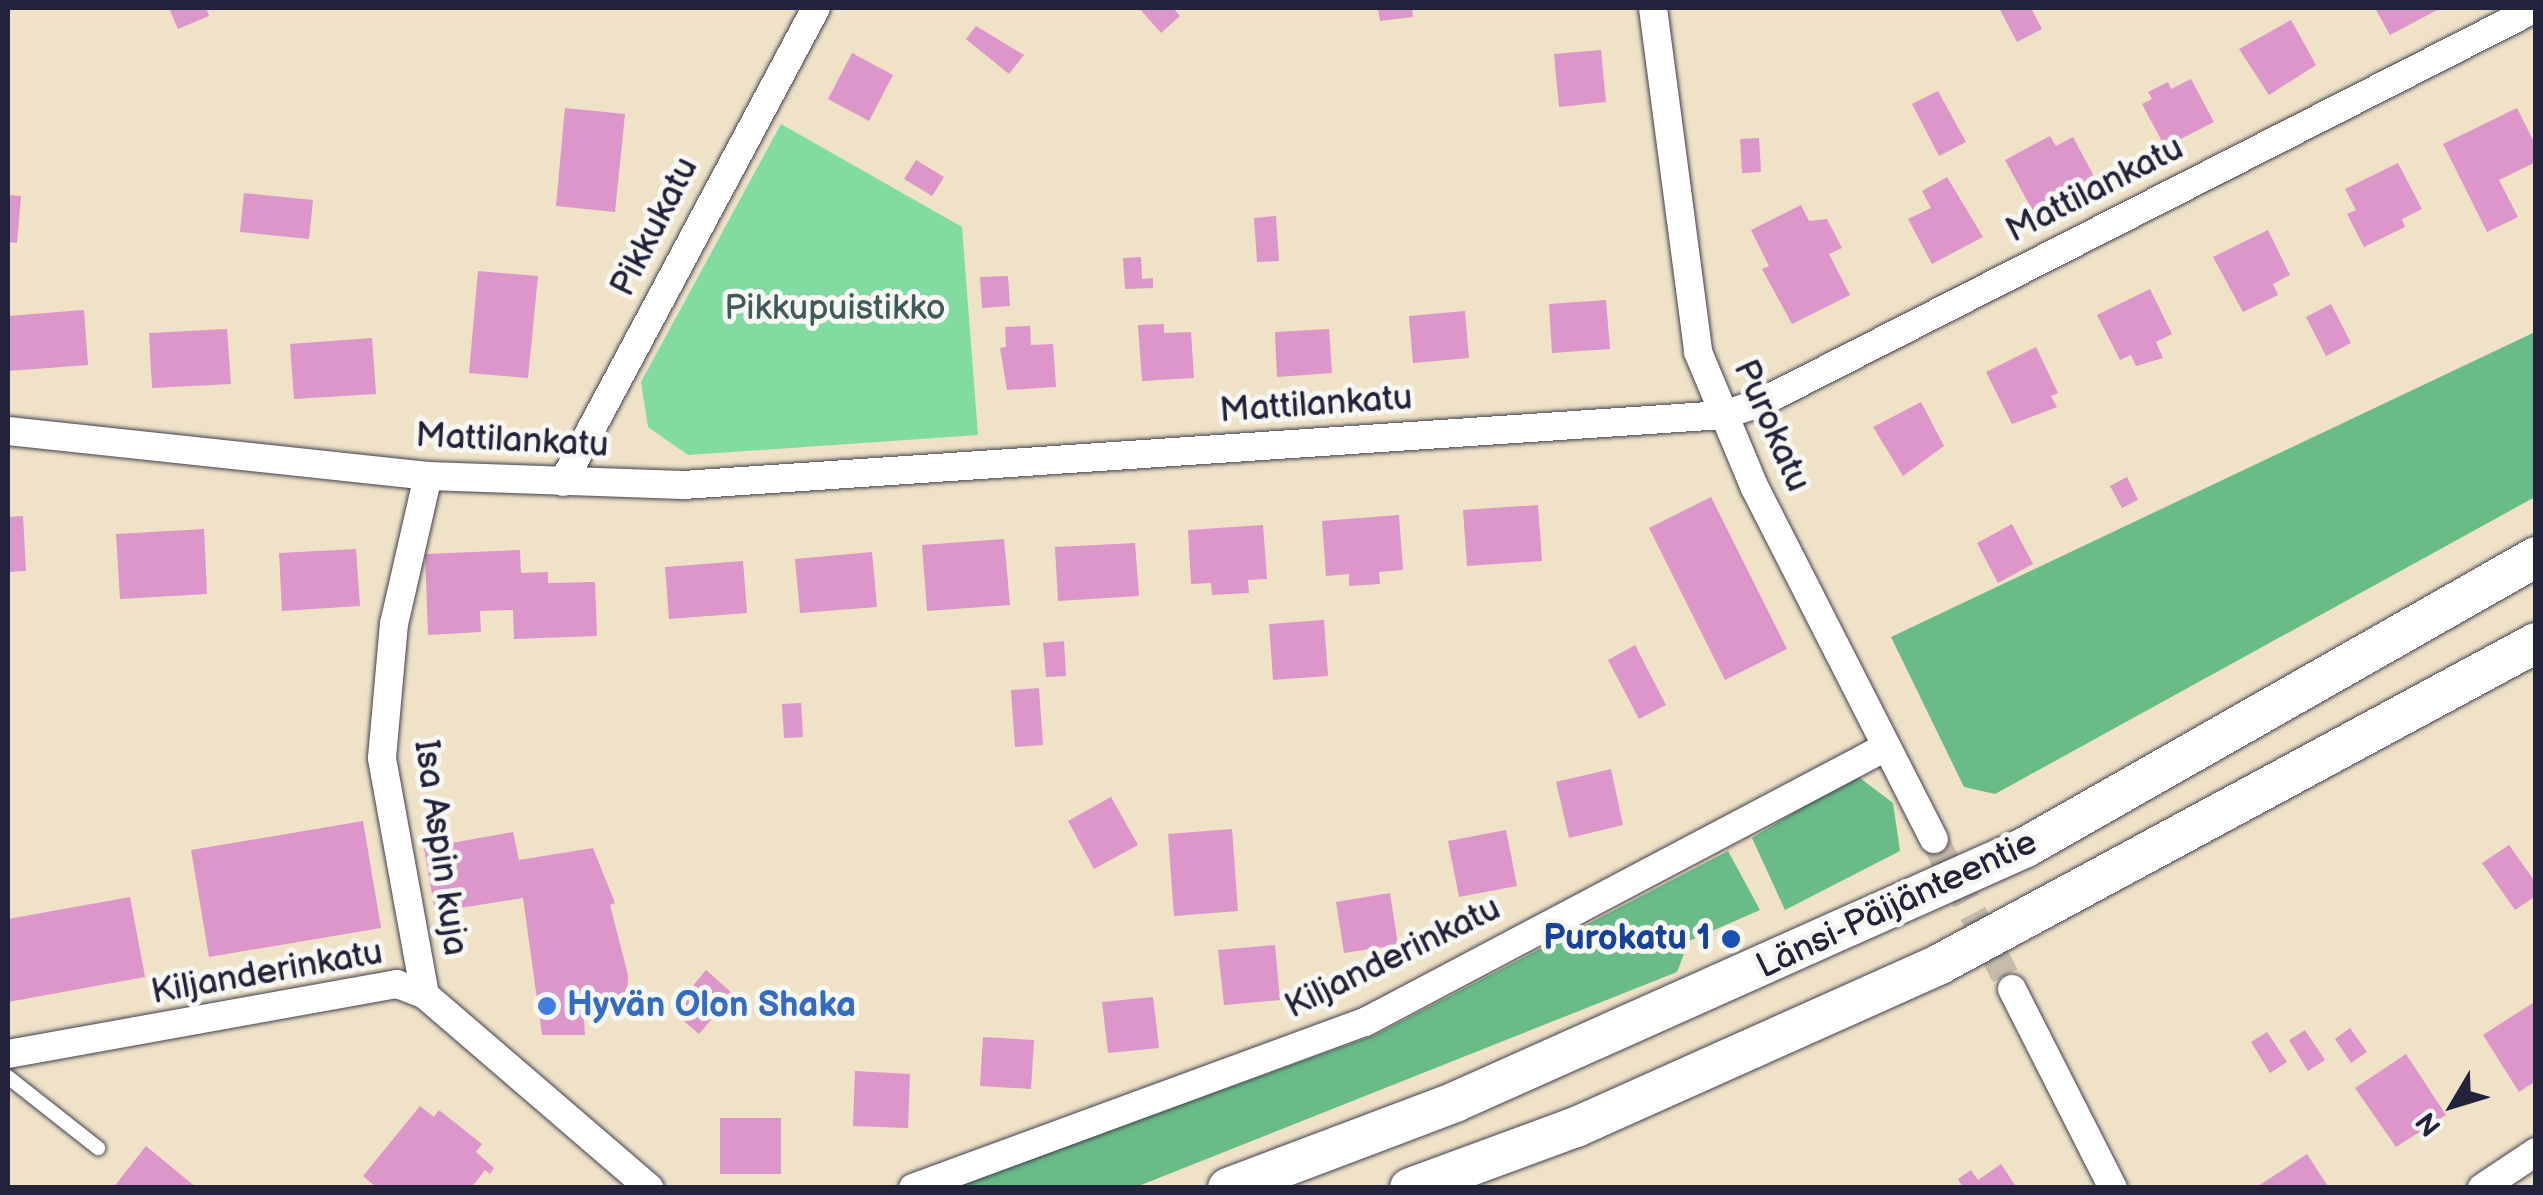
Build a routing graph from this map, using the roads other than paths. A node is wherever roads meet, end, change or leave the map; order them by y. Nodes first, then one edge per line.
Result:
1 (816, 8) edge
2 (1653, 8) edge
3 (2536, 8) edge
4 (1723, 415) junction
5 (8, 431) edge
6 (428, 476) junction
7 (563, 482) junction
8 (2536, 556) edge
9 (2536, 643) edge
10 (1884, 748) junction
11 (1934, 840) tunnel mouth
12 (2012, 988) tunnel mouth
13 (425, 995) junction
14 (8, 1054) edge
15 (8, 1077) edge
16 (98, 1148) dead end
17 (2536, 1152) edge
18 (649, 1188) edge
19 (912, 1188) edge
20 (1228, 1188) edge
21 (1410, 1188) edge
22 (2113, 1188) edge
23 (2482, 1188) edge

1 - 7 street, Pikkukatu
2 - 4 street, Purokatu
3 - 4 street, Mattilankatu
4 - 7 street, Mattilankatu
4 - 10 street, Purokatu
5 - 6 street, Mattilankatu
6 - 7 street, Mattilankatu
6 - 13 street, Isa Aspin kuja
8 - 20 main road, Länsi-Päijänteentie
9 - 21 main road, Länsi-Päijänteentie
10 - 11 street, Purokatu
10 - 19 street, Kiljanderinkatu
12 - 22 street
13 - 14 street, Kiljanderinkatu
13 - 18 street, Kiljanderinkatu
15 - 16 lane
17 - 23 street

